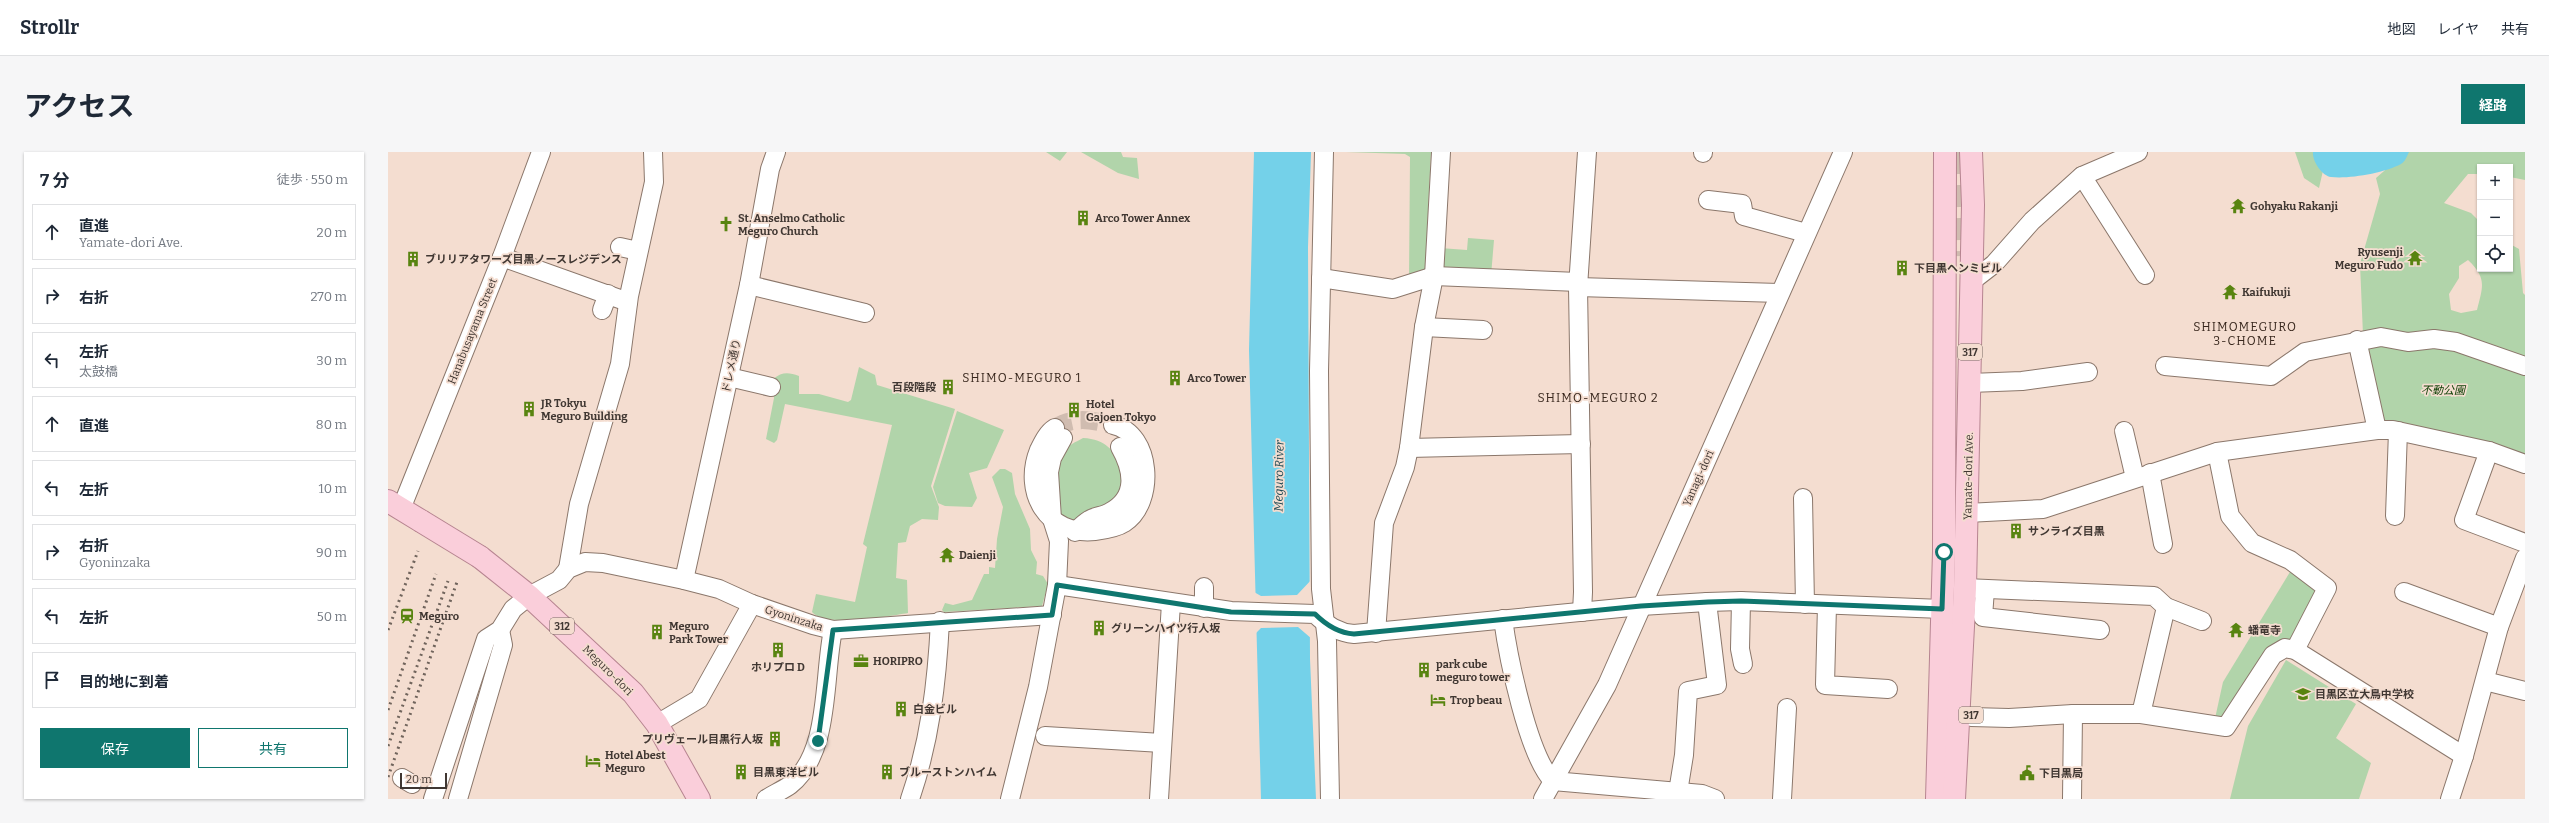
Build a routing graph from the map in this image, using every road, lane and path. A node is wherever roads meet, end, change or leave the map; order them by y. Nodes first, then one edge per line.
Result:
1 (541, 152) edge
2 (653, 152) edge
3 (776, 152) edge
4 (1324, 152) edge
5 (1441, 152) edge
6 (1582, 152) edge
7 (1842, 152) edge
8 (1945, 152) edge
9 (1971, 152) edge
10 (2138, 152) edge
11 (2082, 176) junction
12 (1708, 200) dead end
13 (1806, 233) junction
14 (620, 247) dead end
15 (638, 251) junction
16 (502, 257) junction
17 (2145, 275) dead end
18 (1434, 276) junction
19 (1321, 278) junction
20 (1972, 281) junction
21 (749, 285) junction
22 (1578, 285) junction
23 (1779, 293) junction
24 (628, 302) junction
25 (865, 313) dead end
26 (1424, 327) junction
27 (1483, 330) dead end
28 (2357, 340) junction
29 (2165, 366) dead end
30 (2525, 366) edge
31 (2088, 372) dead end
32 (729, 377) junction
33 (1970, 383) junction
34 (771, 387) dead end
35 (1113, 425) tunnel mouth
36 (2377, 430) junction
37 (2398, 431) junction
38 (2124, 432) dead end
39 (1059, 433) tunnel mouth
40 (1581, 444) junction
41 (1120, 447) dead end
42 (1409, 448) junction
43 (2489, 451) junction
44 (2217, 452) junction
45 (2525, 464) edge
46 (2143, 476) junction
47 (1803, 498) dead end
48 (394, 505) edge
49 (1967, 513) junction
50 (2395, 516) dead end
51 (1052, 519) junction
52 (1076, 532) junction
53 (2525, 543) edge
54 (2162, 544) dead end
55 (1059, 554) junction
56 (2525, 558) edge
57 (568, 569) junction
58 (684, 580) junction
59 (1057, 585) junction
60 (1204, 587) dead end
61 (1975, 588) junction
62 (2404, 592) dead end
63 (529, 596) junction
64 (1741, 601) junction
65 (1708, 602) junction
66 (1171, 603) junction
67 (752, 604) junction
68 (1805, 604) junction
69 (1827, 605) junction
70 (1641, 606) junction
71 (2166, 607) junction
72 (1204, 608) junction
73 (1942, 609) junction
74 (1582, 612) junction
75 (1052, 615) junction
76 (1319, 618) junction
77 (1504, 619) junction
78 (940, 621) junction
79 (2202, 621) dead end
80 (2499, 627) junction
81 (500, 630) junction
82 (833, 630) junction
83 (2100, 630) dead end
84 (1964, 631) junction
85 (1376, 633) junction
86 (2294, 650) junction
87 (1743, 664) dead end
88 (1940, 672) junction
89 (2484, 681) junction
90 (1888, 689) dead end
91 (2525, 691) edge
92 (1787, 708) dead end
93 (2073, 714) junction
94 (2142, 714) junction
95 (1971, 717) junction
96 (657, 724) junction
97 (1045, 736) dead end
98 (1162, 743) junction
99 (2464, 756) junction
100 (1553, 781) junction
101 (1678, 792) junction
102 (433, 799) edge
103 (458, 799) edge
104 (699, 799) edge
105 (766, 799) edge
106 (910, 799) edge
107 (1010, 799) edge
108 (1159, 799) edge
109 (1330, 799) edge
110 (1543, 799) edge
111 (1715, 799) edge
112 (1782, 799) edge
113 (1921, 799) edge
114 (1937, 799) edge
115 (1954, 799) edge
116 (1970, 799) edge
117 (2072, 799) edge
118 (2450, 799) edge

1 - 16 street, Hanabusayama Street
2 - 15 street
3 - 21 street, ドレメ通り
4 - 19 street
5 - 18 street
6 - 22 street
7 - 13 street, Yanagi-dori
8 - 73 main road, 317
9 - 20 main road, Yamate-dori Ave. / 317
10 - 11 street
11 - 17 street
11 - 20 street
12 - 13 street
13 - 23 street, Yanagi-dori
14 - 15 street
15 - 24 street
16 - 24 street
16 - 48 street, Hanabusayama Street
18 - 19 street
18 - 22 street
18 - 26 street
19 - 76 street
20 - 33 main road, Yamate-dori Ave. / 317
21 - 25 street
21 - 32 street, ドレメ通り
22 - 23 street
22 - 40 street
23 - 70 street, Yanagi-dori
24 - 57 street
26 - 27 street
26 - 42 street
28 - 29 street
28 - 30 street
28 - 36 street
31 - 33 street
32 - 34 street
32 - 58 street, ドレメ通り
33 - 49 main road, Yamate-dori Ave. / 317
35 - 52 street
36 - 37 street
36 - 44 street
37 - 43 street
37 - 50 street
38 - 46 street
39 - 51 street
40 - 42 street
40 - 74 street
41 - 52 street
42 - 85 street
43 - 45 street
43 - 53 street
44 - 46 street
44 - 86 street
46 - 49 street
46 - 54 street
47 - 68 street
48 - 63 main road, Meguro-dori / 312, bridge
49 - 61 main road, Yamate-dori Ave. / 317
51 - 52 street
51 - 55 street
52 - 55 street
55 - 59 street
56 - 80 street
57 - 58 street, Gyoninzaka
57 - 63 street
58 - 67 street, Gyoninzaka
59 - 66 street
59 - 75 street
60 - 72 street
61 - 71 street
61 - 83 street
61 - 84 main road, Yamate-dori Ave. / 317
62 - 80 street
63 - 81 street
63 - 96 main road, Meguro-dori / 312
64 - 65 street
64 - 68 street
64 - 87 street
65 - 70 street
65 - 101 street
66 - 72 street
66 - 98 street
67 - 82 street, Gyoninzaka
67 - 96 street
68 - 69 street
69 - 73 street
69 - 90 street
70 - 74 street
70 - 100 street, Yanagi-dori
71 - 79 street
71 - 94 street
72 - 76 street
73 - 88 main road, 317
74 - 77 street
75 - 78 street, Gyoninzaka
75 - 107 street
76 - 85 street
76 - 109 street
77 - 85 street
77 - 100 street
78 - 82 street, Gyoninzaka
78 - 106 street
80 - 89 street
81 - 102 street
81 - 103 street
82 - 105 street
84 - 95 main road, 317
84 - 115 main road, Yamate-dori Ave. / 317
86 - 94 street
86 - 99 street
88 - 113 main road, 317
88 - 114 main road, 317
89 - 91 street
89 - 99 street
92 - 112 street
93 - 94 street
93 - 95 street
93 - 117 street
95 - 116 main road, 317
96 - 104 main road, Meguro-dori / 312
97 - 98 street
98 - 108 street
99 - 118 street
100 - 101 street
100 - 110 street, Yanagi-dori
101 - 111 street

